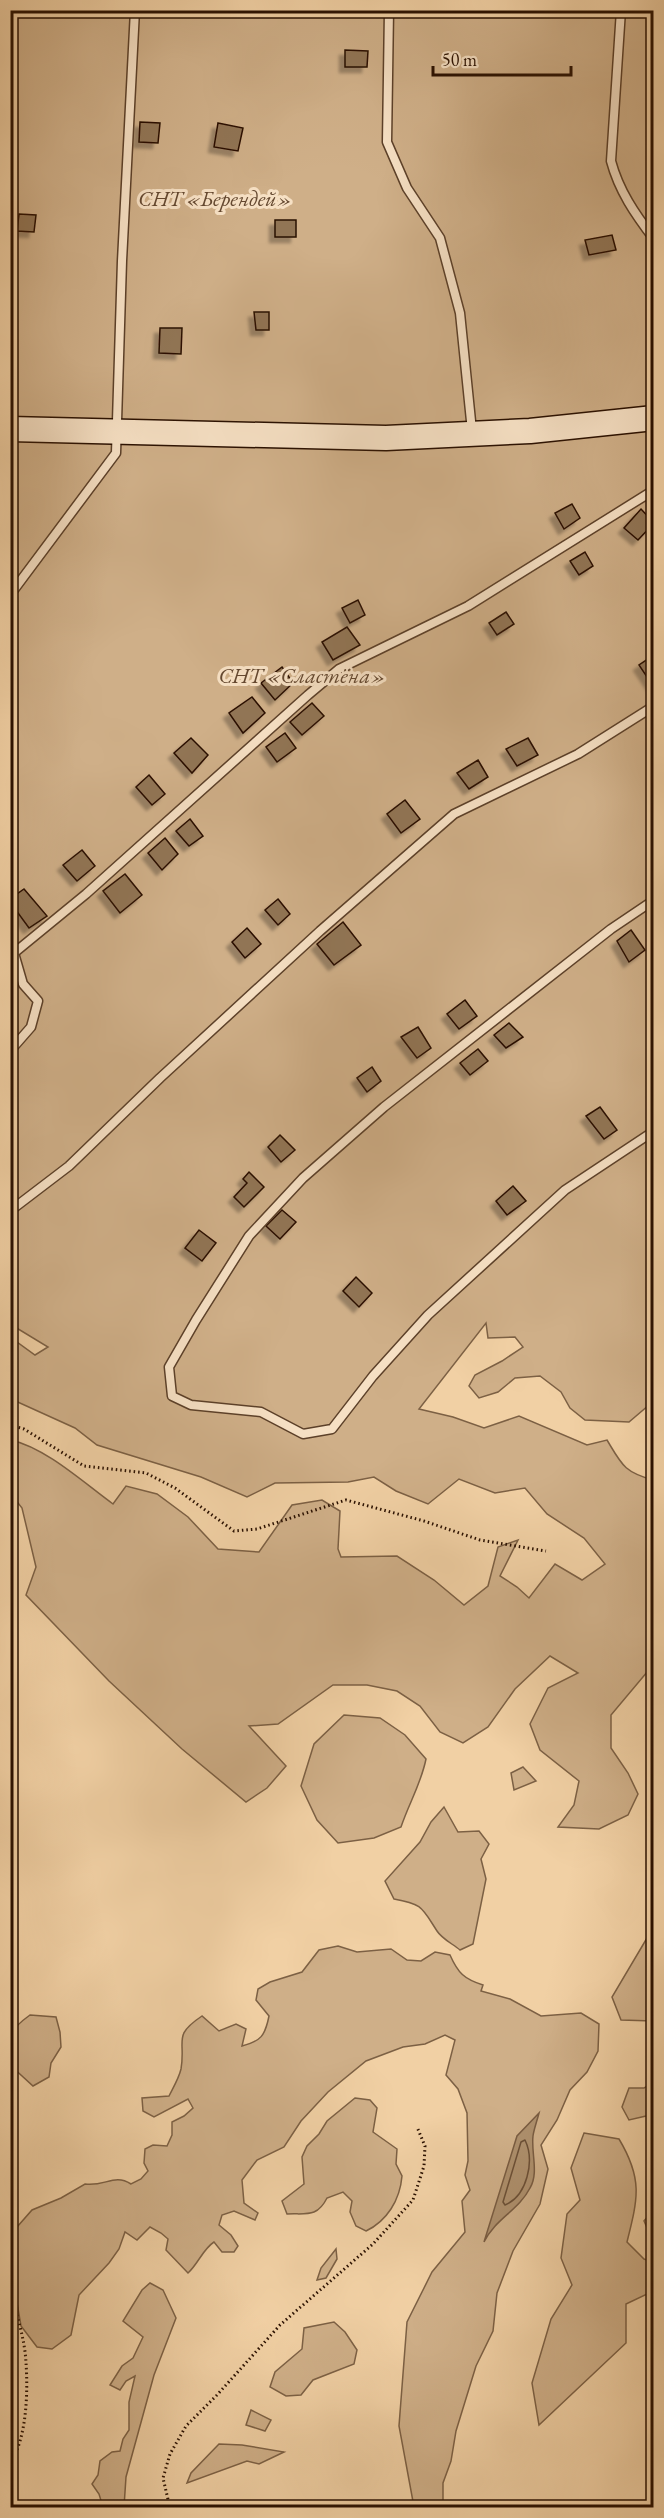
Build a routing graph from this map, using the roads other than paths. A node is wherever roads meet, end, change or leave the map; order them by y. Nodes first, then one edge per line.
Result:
1 (135, 10) edge
2 (388, 10) edge
3 (621, 10) edge
4 (654, 239) edge
5 (654, 417) edge
6 (10, 429) edge
7 (118, 432) junction
8 (472, 434) junction
9 (654, 490) edge
10 (10, 595) edge
11 (654, 706) edge
12 (654, 900) edge
13 (10, 1051) edge
14 (654, 1131) edge
15 (10, 1211) edge

1 - 7 lane
2 - 8 lane
3 - 4 lane
5 - 8 street
6 - 7 street
7 - 8 street
7 - 10 lane
9 - 13 lane
11 - 15 lane
12 - 14 lane

